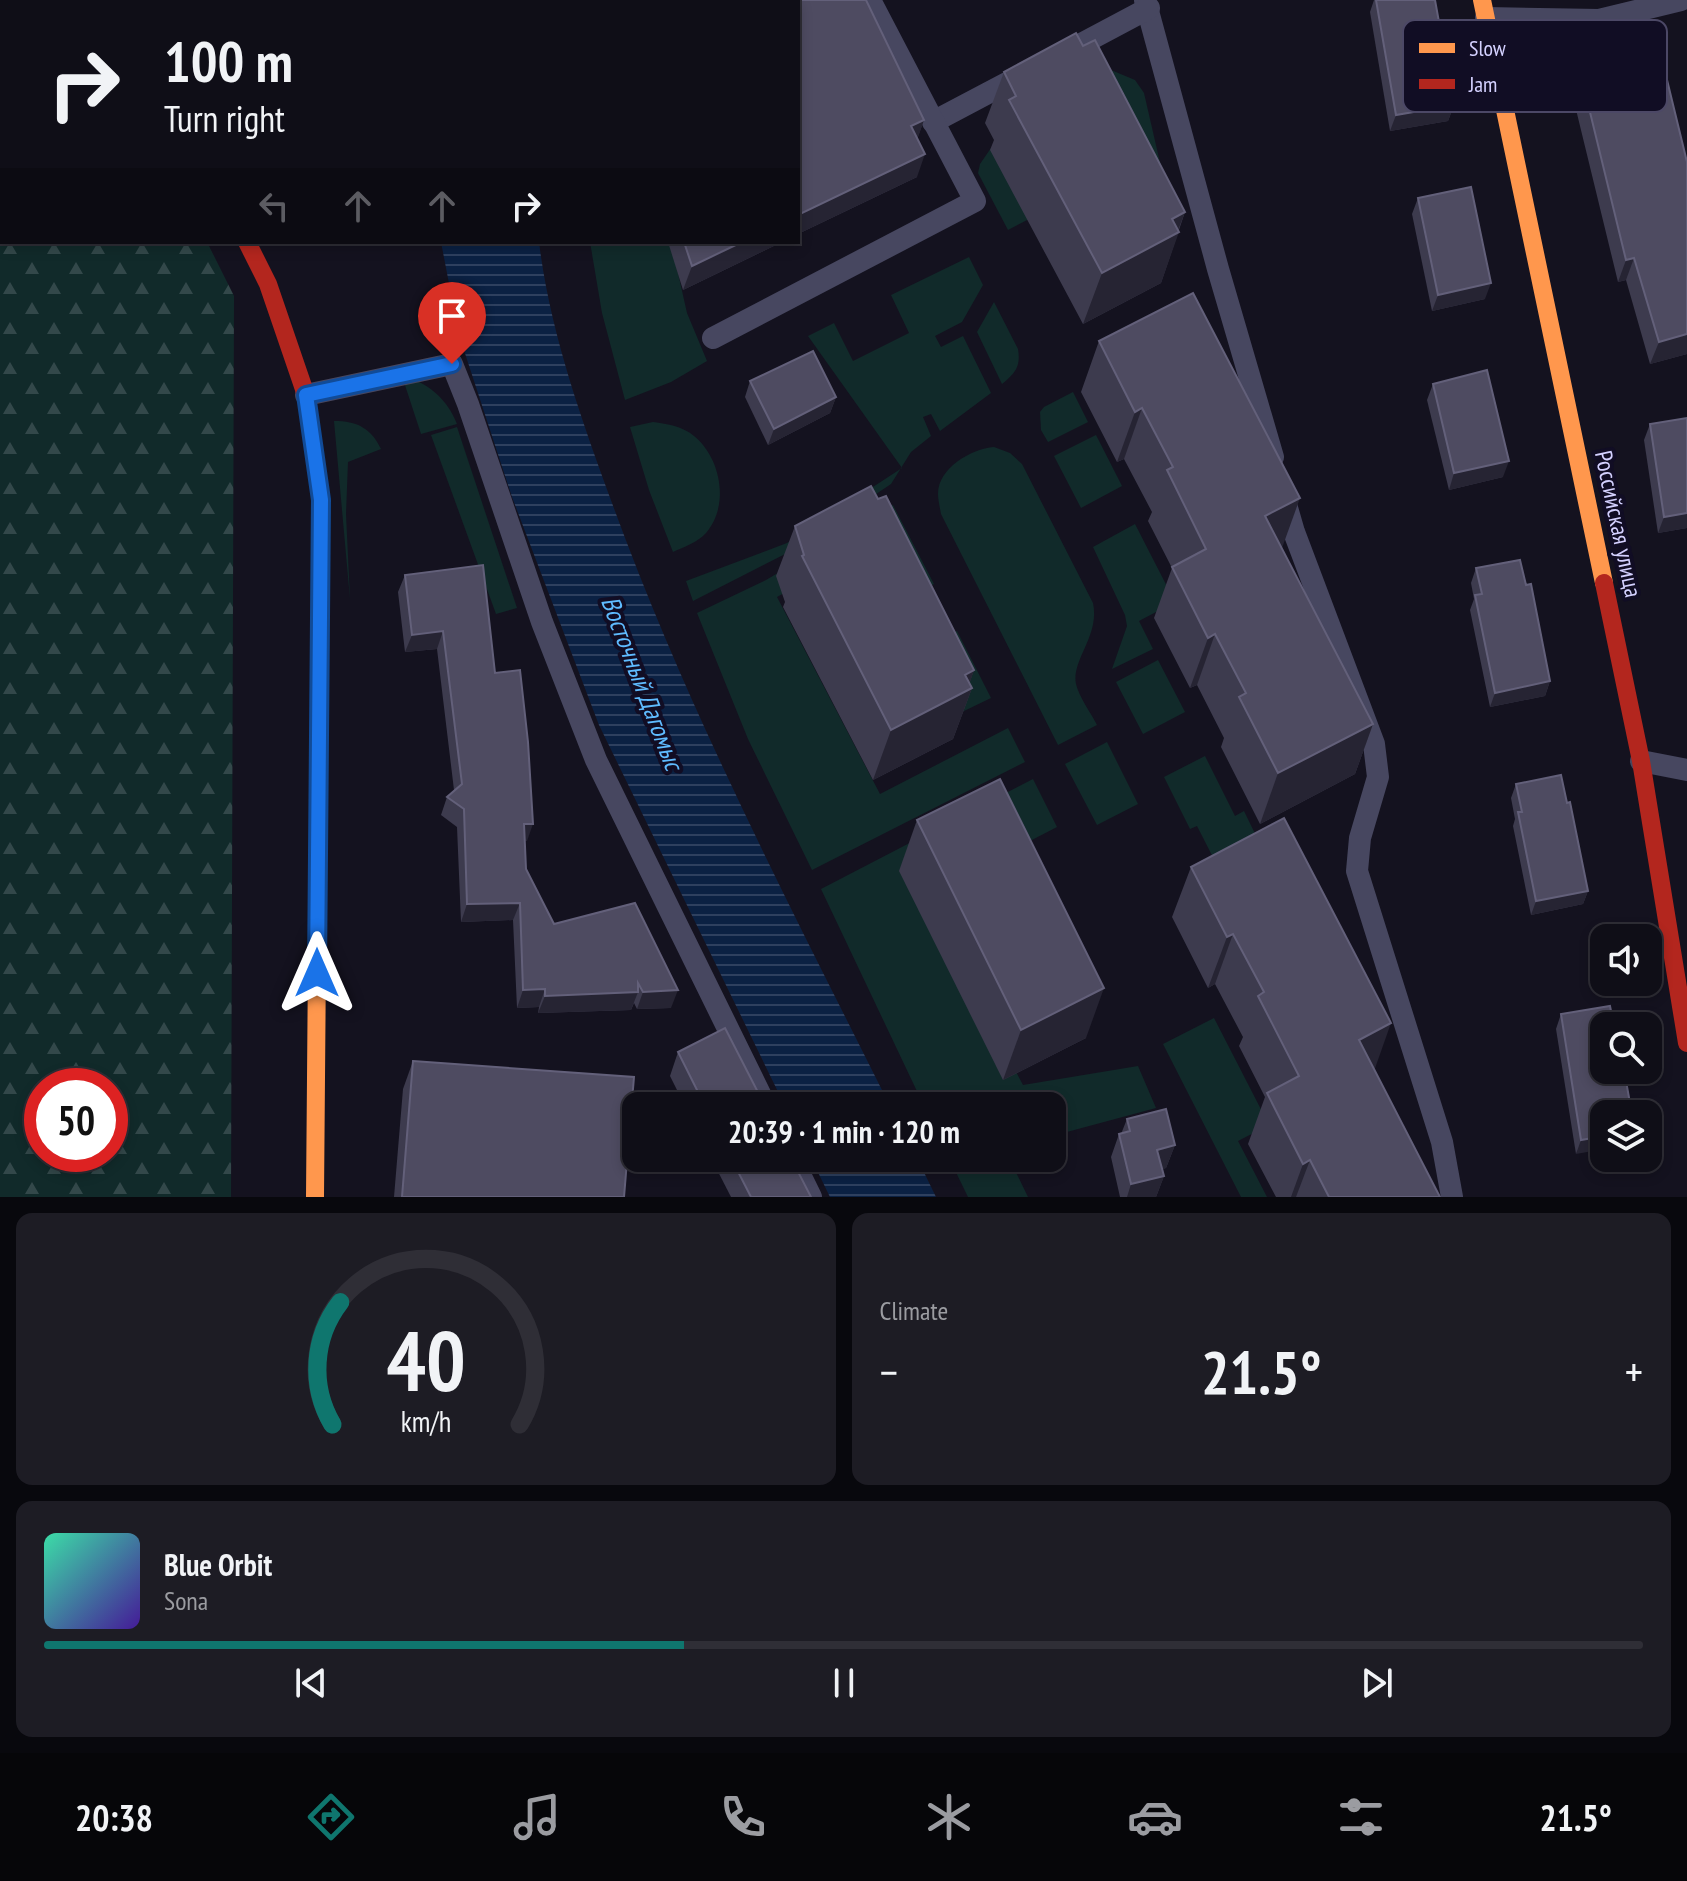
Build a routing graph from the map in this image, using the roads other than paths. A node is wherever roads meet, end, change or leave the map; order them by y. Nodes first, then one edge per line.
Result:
1 (870, 0) edge
2 (1681, 0) edge
3 (1147, 4) edge
4 (1484, 9) edge
5 (1506, 112) edge
6 (933, 122) junction
7 (248, 244) edge
8 (713, 338) dead end
9 (306, 395) junction
10 (1641, 761) junction
11 (1687, 770) edge
12 (1687, 1043) edge
13 (759, 1092) edge
14 (799, 1172) edge
15 (315, 1197) edge
16 (811, 1197) edge
17 (1452, 1197) edge

1 - 6 lane
2 - 4 lane, Российская улица
3 - 6 lane
3 - 17 lane
5 - 10 street, Российская улица
6 - 8 lane
7 - 9 street
9 - 13 lane
9 - 15 street
10 - 11 lane
10 - 12 street, Российская улица
14 - 16 lane

